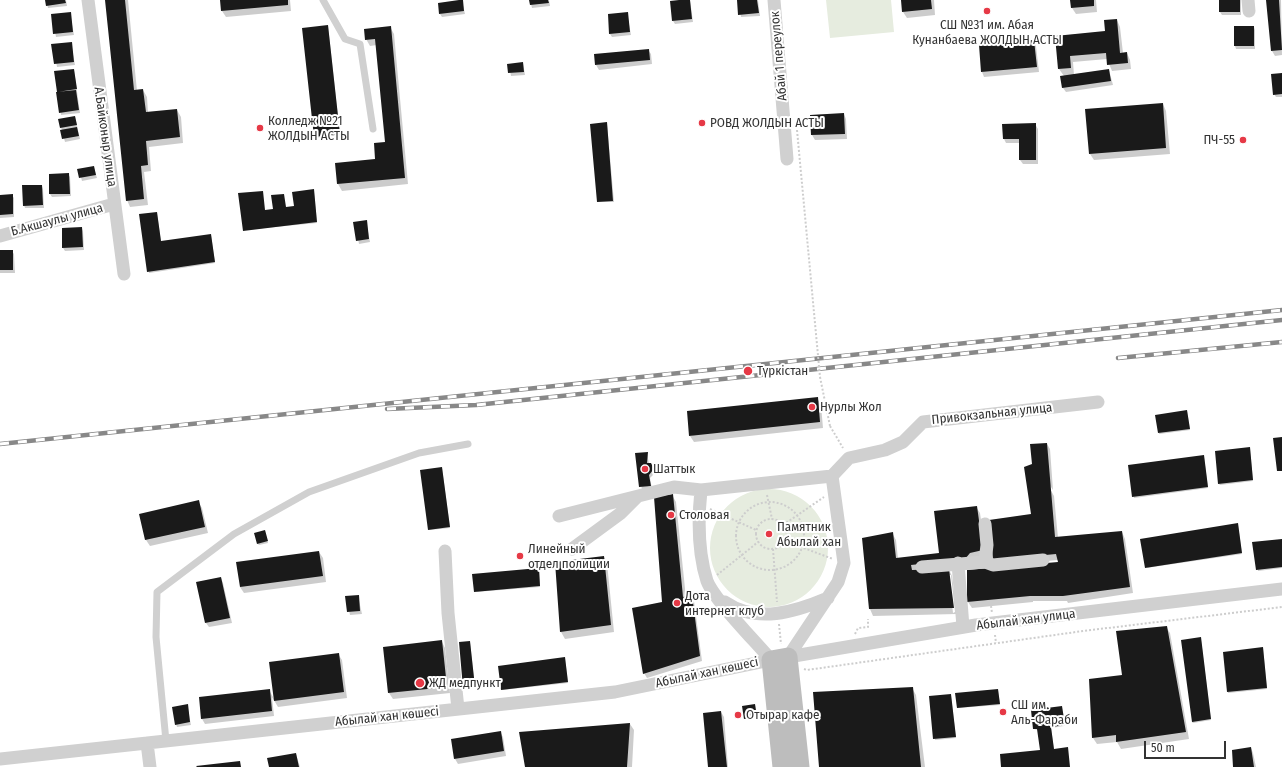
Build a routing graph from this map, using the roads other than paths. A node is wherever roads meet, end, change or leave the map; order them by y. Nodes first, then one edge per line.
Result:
1 (88, 0) edge
2 (323, 0) edge
3 (774, 0) edge
4 (373, 129) dead end
5 (787, 159) dead end
6 (114, 204) junction
7 (0, 236) edge
8 (124, 274) dead end
9 (1098, 402) dead end
10 (468, 444) dead end
11 (832, 476) junction
12 (701, 490) junction
13 (638, 496) junction
14 (559, 516) dead end
15 (985, 524) dead end
16 (572, 549) dead end
17 (445, 551) dead end
18 (1043, 560) dead end
19 (986, 562) junction
20 (958, 563) junction
21 (922, 567) dead end
22 (1282, 589) edge
23 (717, 597) junction
24 (828, 597) junction
25 (963, 627) junction
26 (780, 658) junction
27 (458, 709) junction
28 (166, 741) junction
29 (147, 743) junction
30 (0, 759) edge
31 (150, 767) edge
32 (782, 767) edge
33 (800, 767) edge

1 - 6 street, А.Байконыр улица
2 - 4 lane
3 - 5 street, Абай 1 переулок
6 - 7 street, Б.Акшаулы улица
6 - 8 street, А.Байконыр улица
9 - 11 street, Привокзальная улица
10 - 28 lane
11 - 12 street
11 - 24 street
12 - 13 street
12 - 23 street
13 - 14 street
13 - 16 street
15 - 19 street
17 - 27 street
18 - 19 street
19 - 20 street
20 - 21 street
20 - 25 street
22 - 25 street, Абылай хан улица
23 - 24 street
23 - 26 street
24 - 26 street
25 - 26 street, Абылай хан улица
26 - 27 street, Абылай хан көшесі
26 - 32 street
26 - 33 street
27 - 28 street, Абылай хан көшесі
28 - 29 street, Абылай хан көшесі
29 - 30 street, Абылай хан көшесі
29 - 31 street

